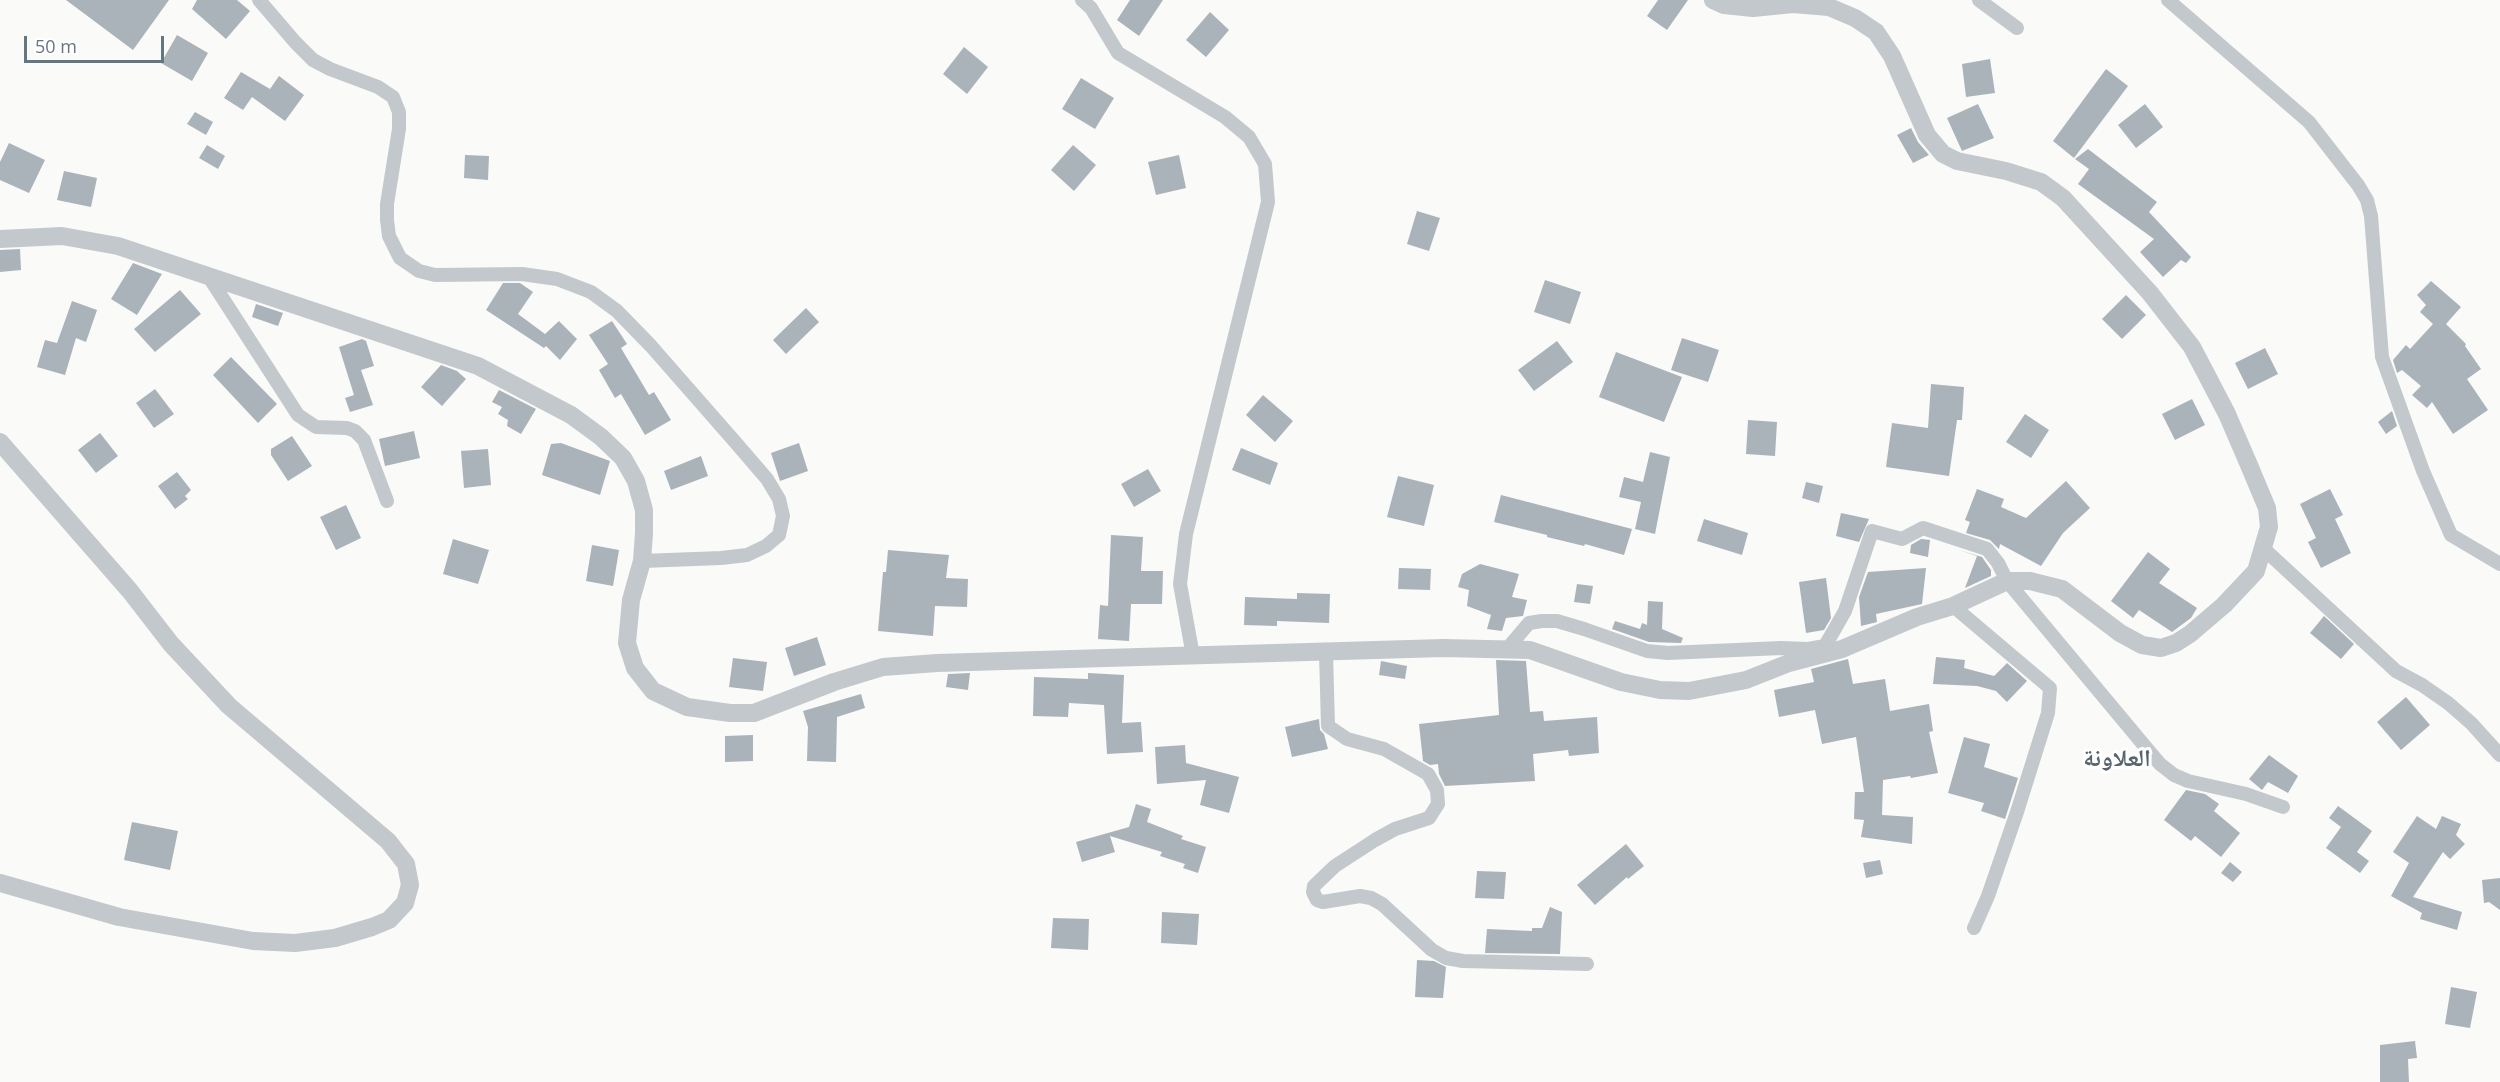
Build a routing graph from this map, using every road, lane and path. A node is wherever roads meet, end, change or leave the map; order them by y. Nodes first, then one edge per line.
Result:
1 (259, 0) edge
2 (1082, 0) edge
3 (1713, 0) edge
4 (1978, 0) edge
5 (2168, 0) edge
6 (2017, 28) dead end
7 (0, 239) edge
8 (207, 273) junction
9 (0, 442) edge
10 (387, 501) dead end
11 (2264, 549) junction
12 (642, 561) junction
13 (2500, 564) edge
14 (2007, 581) junction
15 (1953, 606) junction
16 (1507, 649) junction
17 (1326, 653) junction
18 (1193, 656) junction
19 (2500, 754) edge
20 (2283, 807) dead end
21 (0, 883) edge
22 (1974, 928) dead end
23 (1587, 964) dead end

1 - 12 street
2 - 18 street
3 - 11 street
4 - 6 street
5 - 13 street
7 - 8 street
8 - 10 street
8 - 12 street
9 - 21 street
11 - 14 street
11 - 19 street
12 - 18 street
14 - 15 street
14 - 16 street
14 - 20 street
15 - 16 street
15 - 22 street
16 - 17 street
17 - 18 street
17 - 23 street

